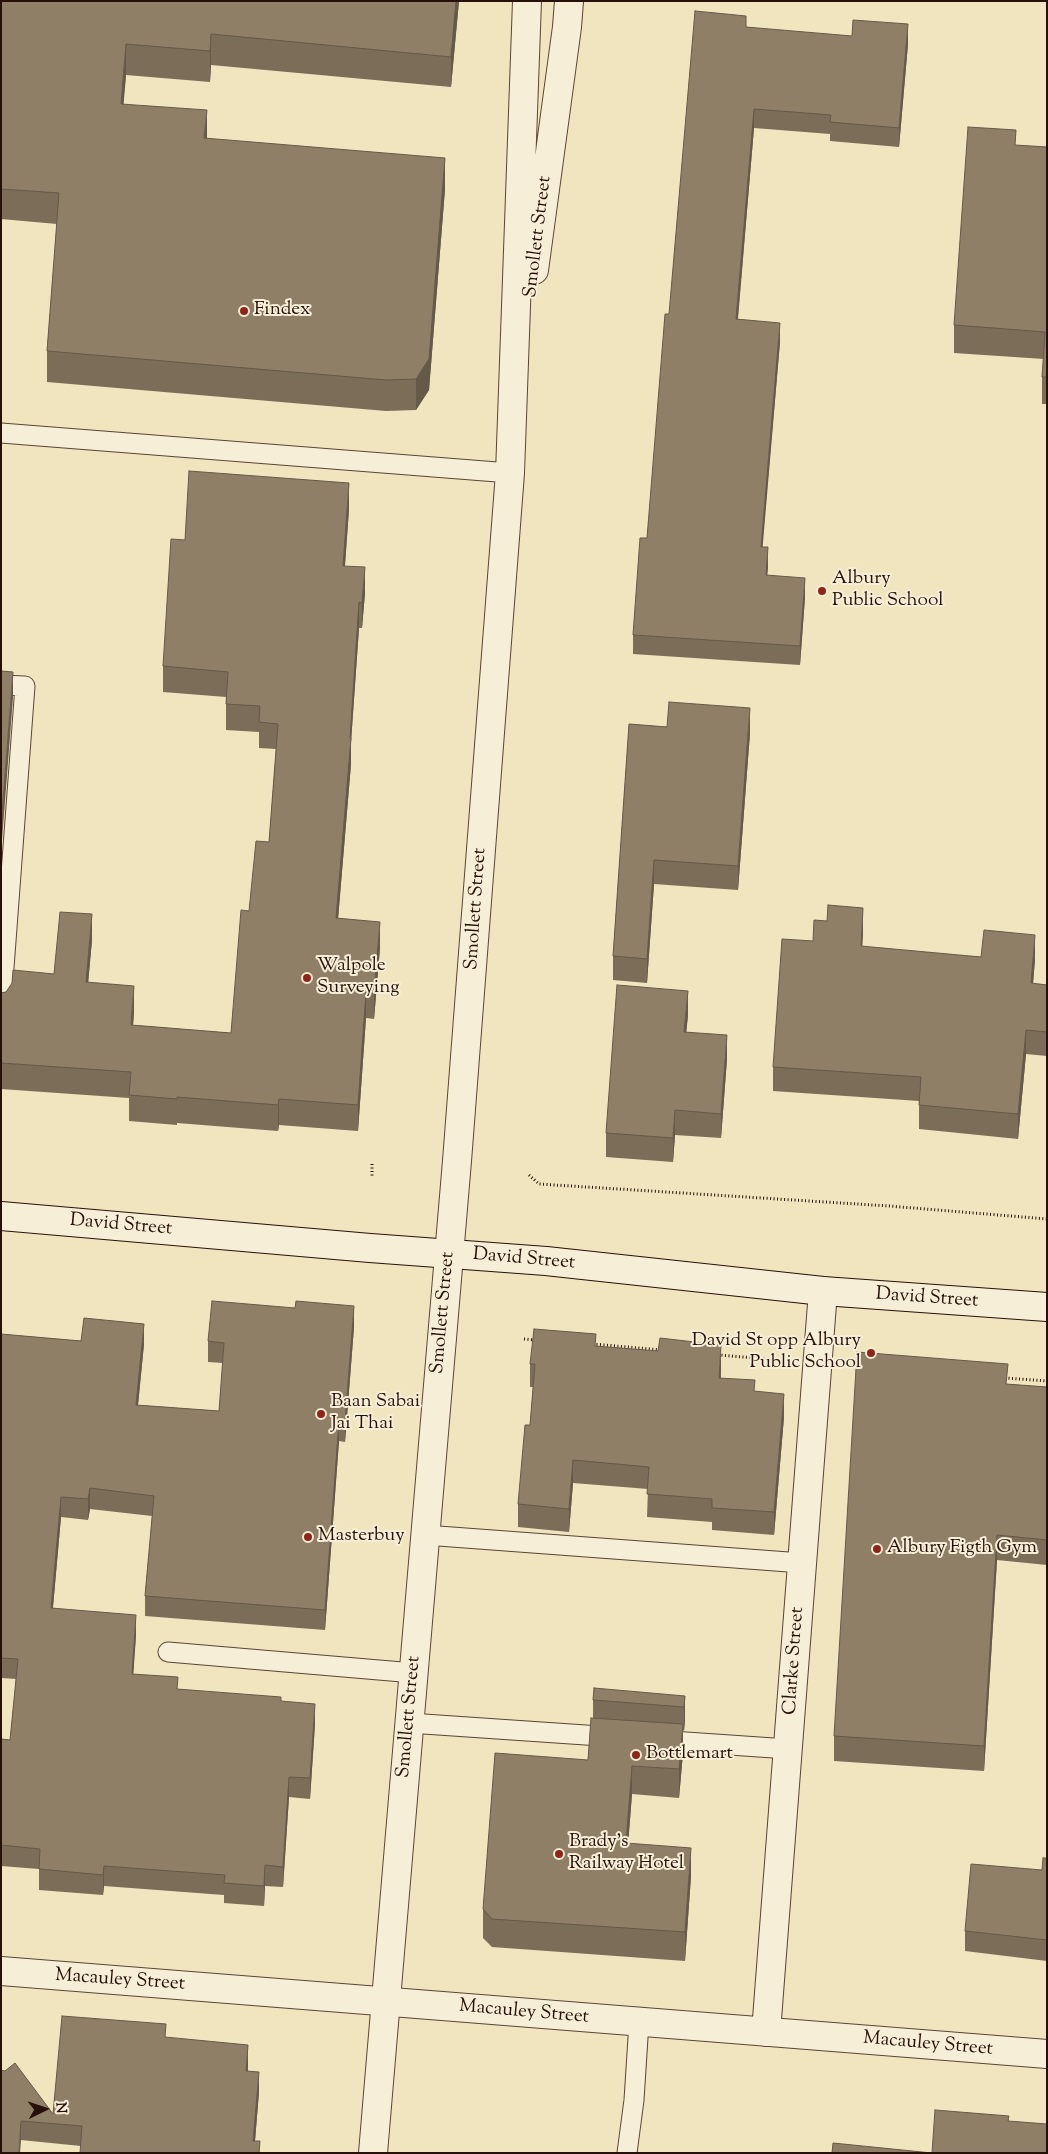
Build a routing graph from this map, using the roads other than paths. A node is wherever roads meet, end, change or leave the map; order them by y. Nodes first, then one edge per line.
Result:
1 (526, 1) edge
2 (569, 1) edge
3 (1, 432) edge
4 (510, 473) junction
5 (1, 685) edge
6 (1, 1008) edge
7 (1, 1216) edge
8 (449, 1253) junction
9 (823, 1291) junction
10 (1047, 1308) edge
11 (424, 1535) junction
12 (802, 1563) junction
13 (168, 1652) dead end
14 (414, 1673) junction
15 (409, 1723) junction
16 (788, 1749) junction
17 (1, 1971) edge
18 (384, 2002) junction
19 (639, 2022) junction
20 (766, 2032) junction
21 (1047, 2054) edge
22 (373, 2153) edge
23 (627, 2153) edge

1 - 4 street, Smollett Street
2 - 4 street, Smollett Street
3 - 4 lane
4 - 8 street, Smollett Street
5 - 6 lane
7 - 8 street, David Street
8 - 9 street, David Street
8 - 11 street, Smollett Street
9 - 10 street, David Street
9 - 12 street, Clarke Street
11 - 12 lane
11 - 14 street, Smollett Street
12 - 16 street, Clarke Street
13 - 14 lane
14 - 15 street, Smollett Street
15 - 16 lane
15 - 18 street, Smollett Street
16 - 20 street, Clarke Street
17 - 18 street, Macauley Street
18 - 19 street, Macauley Street
18 - 22 street, Smollett Street
19 - 20 street, Macauley Street
19 - 23 lane
20 - 21 street, Macauley Street

